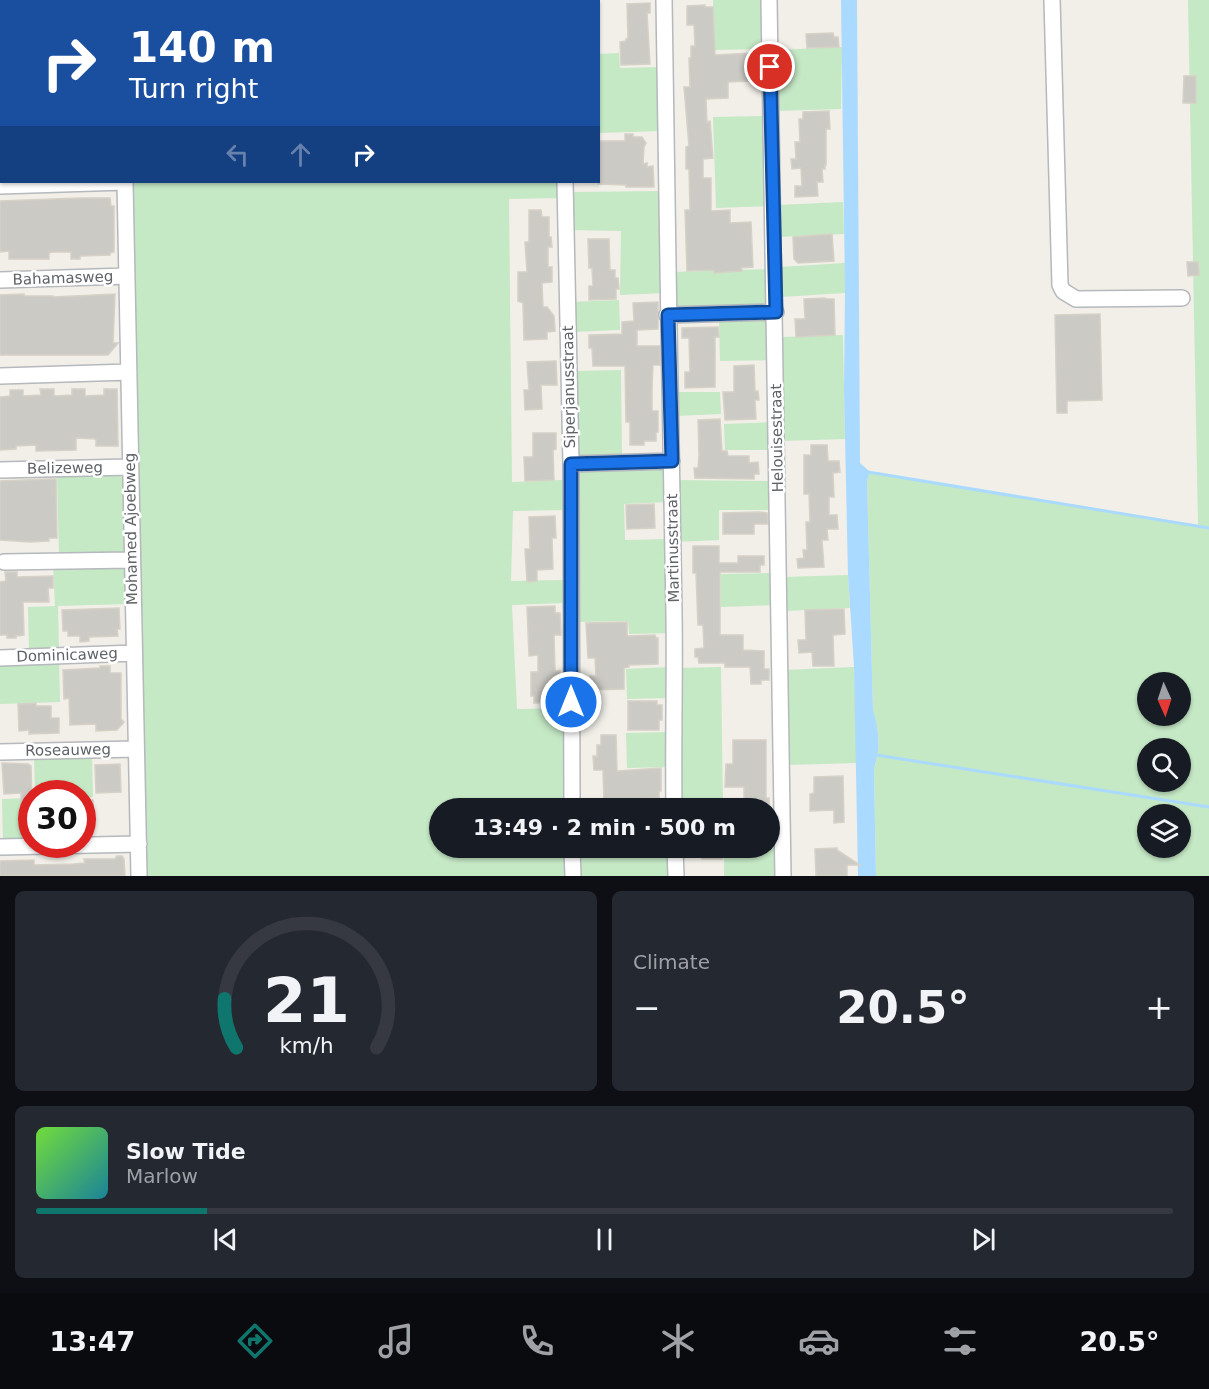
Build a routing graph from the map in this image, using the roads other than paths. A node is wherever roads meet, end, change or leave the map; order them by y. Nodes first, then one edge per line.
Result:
1 (664, 0) edge
2 (769, 0) edge
3 (1052, 0) edge
4 (94, 183) edge
5 (125, 183) edge
6 (565, 183) edge
7 (0, 186) edge
8 (126, 276) junction
9 (0, 280) edge
10 (1182, 298) dead end
11 (776, 312) junction
12 (668, 315) junction
13 (129, 372) junction
14 (0, 376) edge
15 (672, 461) junction
16 (571, 464) junction
17 (129, 467) junction
18 (0, 470) edge
19 (131, 560) junction
20 (4, 562) dead end
21 (134, 653) junction
22 (0, 658) edge
23 (136, 749) junction
24 (0, 752) edge
25 (572, 798) edge
26 (674, 798) edge
27 (139, 844) junction
28 (0, 848) edge
29 (572, 858) edge
30 (675, 858) edge
31 (139, 876) edge
32 (573, 876) edge
33 (676, 876) edge
34 (783, 876) edge

1 - 12 street, Martinusstraat
2 - 11 street, Helouisestraat
3 - 10 street
4 - 7 street
5 - 8 street, Mohamed Ajoebweg
6 - 16 street, Siperjanusstraat
8 - 9 street, Bahamasweg
8 - 13 street, Mohamed Ajoebweg
11 - 12 street
11 - 34 street, Helouisestraat
12 - 15 street, Martinusstraat
13 - 14 street
13 - 17 street, Mohamed Ajoebweg
15 - 16 street
15 - 26 street, Martinusstraat
16 - 25 street, Siperjanusstraat
17 - 18 street, Belizeweg
17 - 19 street, Mohamed Ajoebweg
19 - 20 street
19 - 21 street, Mohamed Ajoebweg
21 - 22 street, Dominicaweg
21 - 23 street, Mohamed Ajoebweg
23 - 24 street, Roseauweg
23 - 27 street, Mohamed Ajoebweg
27 - 28 street
27 - 31 street, Mohamed Ajoebweg
29 - 32 street
30 - 33 street

